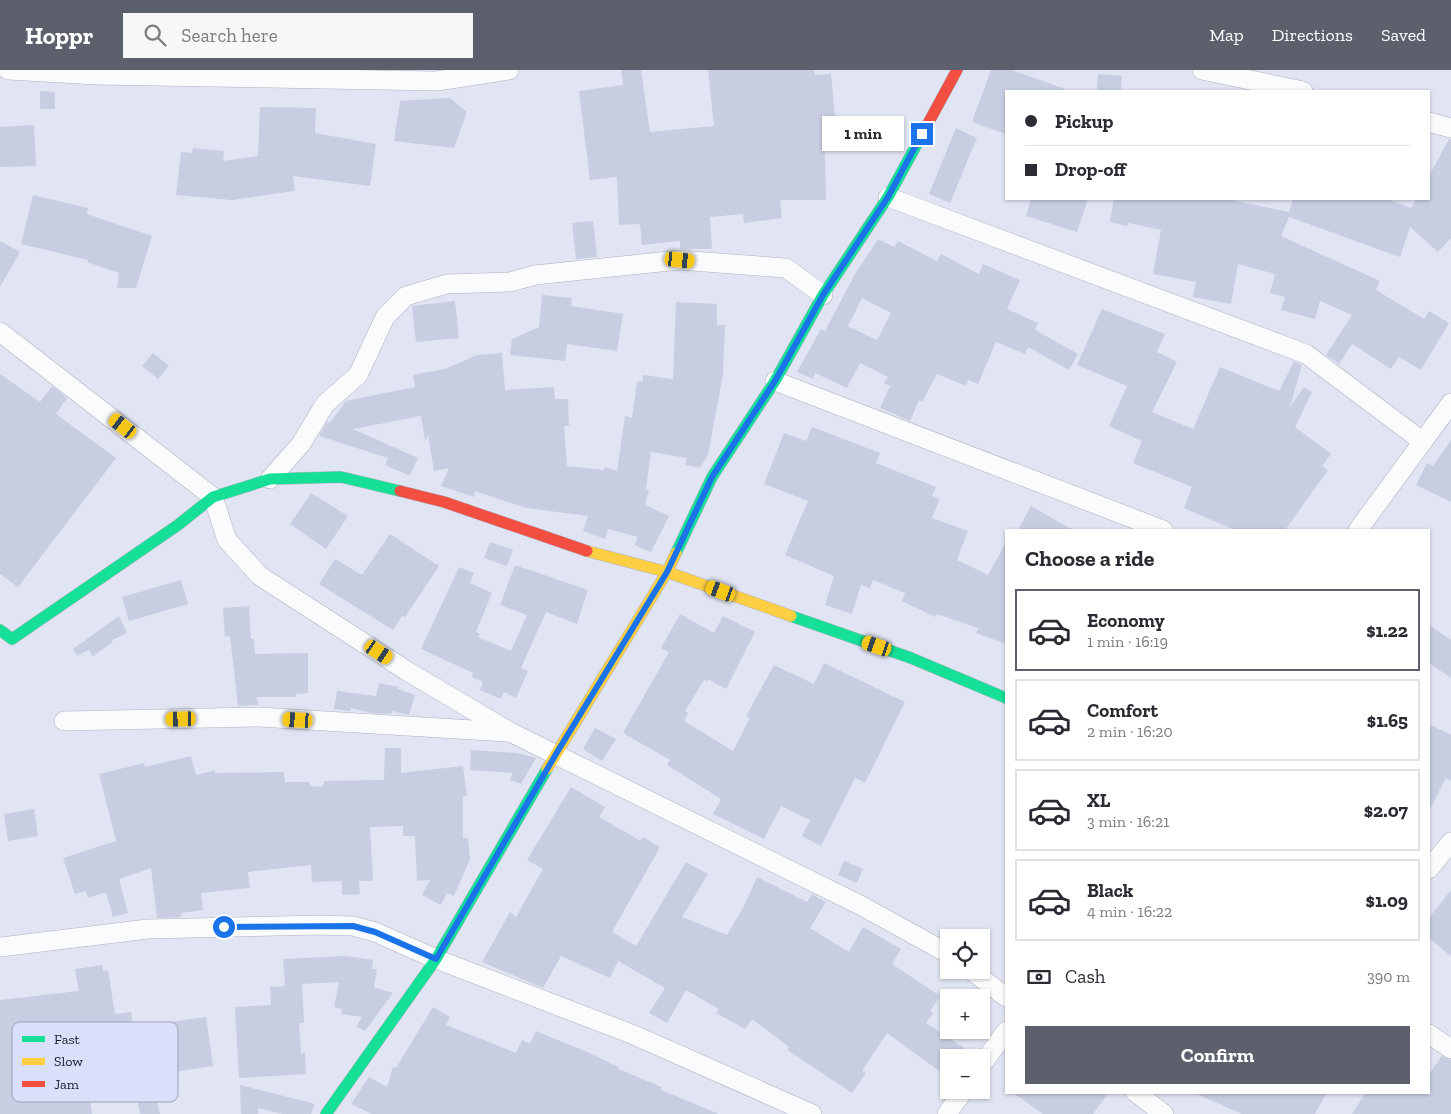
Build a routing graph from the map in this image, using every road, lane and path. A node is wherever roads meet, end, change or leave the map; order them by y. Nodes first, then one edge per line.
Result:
1 (8, 70) edge
2 (510, 70) edge
3 (957, 70) edge
4 (1202, 70) edge
5 (1298, 90) edge
6 (1430, 122) edge
7 (1451, 128) edge
8 (888, 197) junction
9 (823, 295) junction
10 (0, 332) edge
11 (775, 381) junction
12 (1451, 403) edge
13 (1422, 441) junction
14 (270, 479) junction
15 (213, 497) junction
16 (1160, 529) edge
17 (1359, 529) edge
18 (667, 572) junction
19 (4, 639) edge
20 (1005, 698) edge
21 (64, 721) dead end
22 (510, 732) junction
23 (556, 754) junction
24 (1451, 842) edge
25 (1430, 868) edge
26 (0, 947) edge
27 (940, 949) edge
28 (436, 959) junction
29 (983, 979) edge
30 (1005, 996) edge
31 (1005, 1032) edge
32 (1430, 1035) edge
33 (1451, 1050) edge
34 (990, 1053) edge
35 (1138, 1094) edge
36 (958, 1099) edge
37 (326, 1114) edge
38 (812, 1114) edge
39 (947, 1114) edge
40 (1164, 1114) edge

1 - 2 street
3 - 8 street
4 - 5 street
6 - 7 street
8 - 9 street
8 - 13 street
9 - 11 street
9 - 14 street
10 - 15 street
11 - 16 street
11 - 18 street
12 - 13 street
13 - 17 street
14 - 15 street
14 - 18 street
15 - 19 street
15 - 22 street
18 - 20 street
18 - 23 street
21 - 22 street
22 - 23 street
23 - 27 street
23 - 28 street
24 - 25 street
26 - 28 street
28 - 37 street
28 - 38 street
29 - 30 street
31 - 34 street
32 - 33 street
35 - 40 street
36 - 39 street

